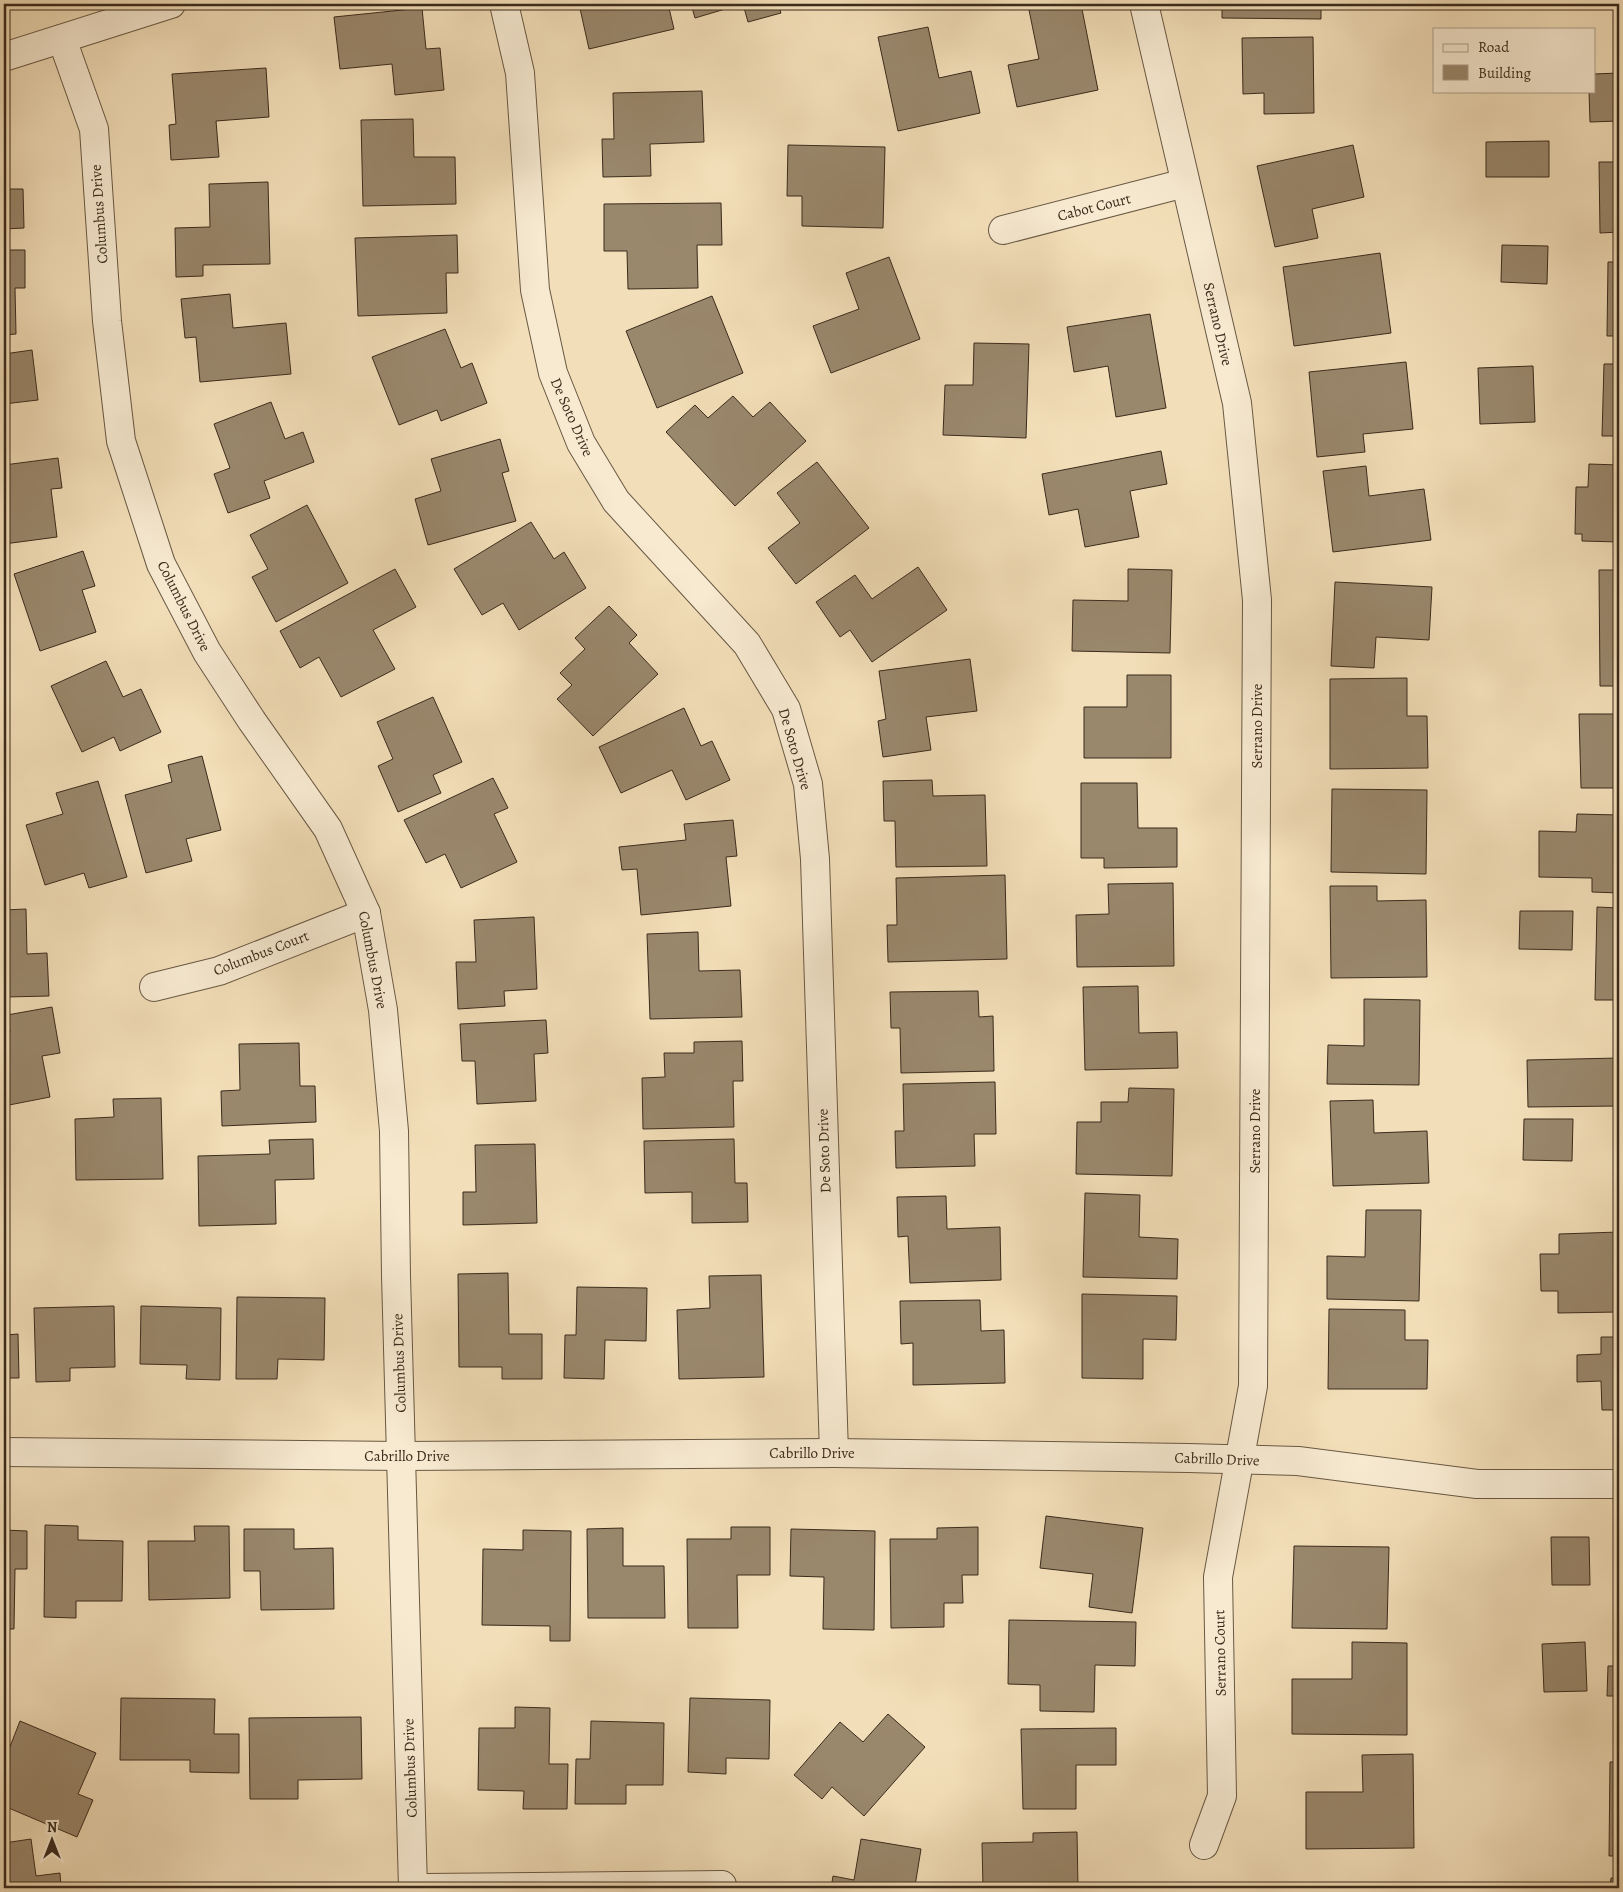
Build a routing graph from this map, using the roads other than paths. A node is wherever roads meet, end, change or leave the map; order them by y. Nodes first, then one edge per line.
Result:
1 (171, 4) edge
2 (504, 4) edge
3 (1144, 4) edge
4 (62, 39) junction
5 (4, 57) edge
6 (1185, 183) junction
7 (1003, 230) dead end
8 (366, 913) junction
9 (154, 987) dead end
10 (4, 1452) edge
11 (834, 1453) junction
12 (402, 1456) junction
13 (1240, 1459) junction
14 (1619, 1484) edge
15 (1204, 1845) dead end
16 (722, 1885) dead end
17 (413, 1888) edge
18 (425, 1888) edge

1 - 4 street
2 - 11 street, De Soto Drive
3 - 6 street, Serrano Drive
4 - 5 street
4 - 8 street, Columbus Drive
6 - 7 street, Cabot Court
6 - 13 street, Serrano Drive
8 - 9 street, Columbus Court
8 - 12 street, Columbus Drive
10 - 12 street, Cabrillo Drive
11 - 12 street, Cabrillo Drive
11 - 13 street, Cabrillo Drive
12 - 17 street, Columbus Drive
13 - 14 street, Cabrillo Drive
13 - 15 street, Serrano Court
16 - 18 street

